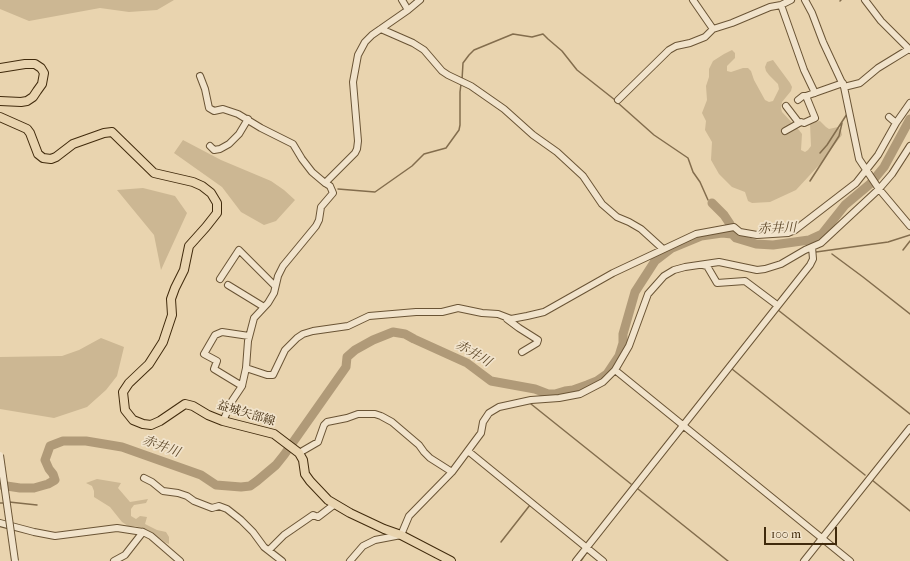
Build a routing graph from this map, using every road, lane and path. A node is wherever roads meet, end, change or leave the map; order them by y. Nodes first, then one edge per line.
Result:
1 (402, 0) edge
2 (420, 0) edge
3 (693, 0) edge
4 (791, 0) edge
5 (805, 0) edge
6 (865, 0) edge
7 (781, 5) junction
8 (408, 10) junction
9 (381, 29) junction
10 (713, 29) junction
11 (910, 50) edge
12 (2, 65) edge
13 (200, 76) dead end
14 (844, 85) junction
15 (816, 93) junction
16 (806, 96) junction
17 (618, 100) dead end
18 (798, 100) dead end
19 (0, 101) edge
20 (910, 103) edge
21 (786, 106) dead end
22 (0, 117) edge
23 (889, 117) dead end
24 (248, 119) junction
25 (799, 123) junction
26 (896, 123) junction
27 (785, 131) dead end
28 (210, 146) dead end
29 (910, 146) edge
30 (867, 172) junction
31 (325, 183) junction
32 (878, 188) junction
33 (910, 226) edge
34 (812, 248) junction
35 (663, 249) junction
36 (698, 264) junction
37 (220, 279) dead end
38 (228, 285) dead end
39 (275, 286) junction
40 (777, 305) junction
41 (264, 307) junction
42 (504, 317) junction
43 (249, 336) junction
44 (522, 352) dead end
45 (246, 368) junction
46 (615, 370) junction
47 (242, 386) junction
48 (223, 421) junction
49 (682, 426) junction
50 (910, 428) edge
51 (468, 450) junction
52 (296, 451) junction
53 (0, 455) edge
54 (452, 472) junction
55 (144, 478) dead end
56 (335, 504) junction
57 (0, 523) edge
58 (143, 532) junction
59 (401, 535) junction
60 (822, 539) junction
61 (586, 547) junction
62 (269, 550) junction
63 (15, 561) edge
64 (114, 561) edge
65 (180, 561) edge
66 (282, 561) edge
67 (350, 561) edge
68 (451, 561) edge
69 (576, 561) edge
70 (603, 561) edge
71 (804, 561) edge
72 (850, 561) edge

1 - 8 street
2 - 8 street
3 - 10 street
4 - 7 street
5 - 14 street
6 - 11 street
7 - 10 street
7 - 15 street
8 - 9 street
9 - 31 street
9 - 35 street
10 - 17 street
11 - 14 street
12 - 19 main road
13 - 24 street
14 - 15 street
14 - 30 street
15 - 16 street
16 - 18 street
16 - 25 street
20 - 26 street
21 - 25 street
22 - 48 main road, 益城矢部線
23 - 26 street
24 - 28 street
24 - 31 street
25 - 27 street
26 - 30 street
29 - 32 street
30 - 32 street
30 - 35 street
31 - 39 street
32 - 33 street
32 - 34 street
34 - 36 street
34 - 40 street
35 - 42 street
36 - 40 street
36 - 46 street
37 - 39 street
38 - 41 street
39 - 41 street
40 - 49 street
41 - 43 street
42 - 44 street
42 - 45 street
43 - 45 street
43 - 47 street
45 - 47 street
46 - 49 street
46 - 51 street
47 - 48 street
48 - 52 main road, 益城矢部線
49 - 60 street
49 - 61 street
50 - 60 street
51 - 54 street
51 - 61 street
52 - 54 street
52 - 56 main road
53 - 63 street, bridge
54 - 59 street
55 - 62 street
56 - 59 main road
56 - 62 street
57 - 58 street
58 - 64 street
58 - 65 street
59 - 67 street
59 - 68 main road
60 - 71 street
60 - 72 street
61 - 69 street
61 - 70 street
62 - 66 street

